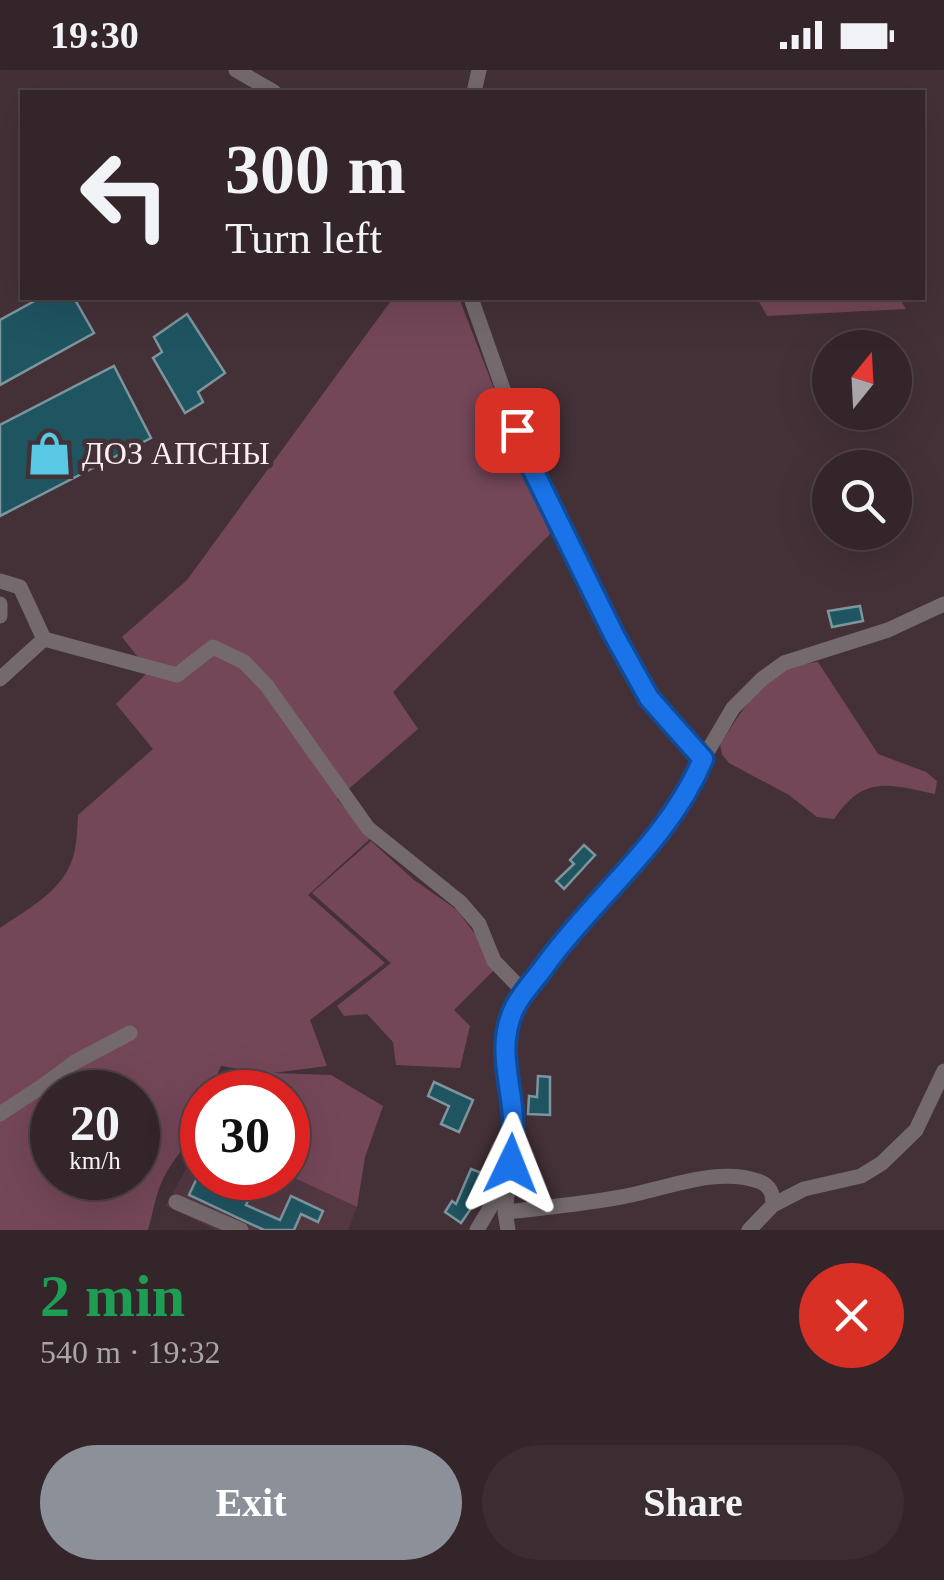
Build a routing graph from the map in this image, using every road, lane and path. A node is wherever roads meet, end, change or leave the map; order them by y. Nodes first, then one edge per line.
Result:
1 (239, 70) edge
2 (271, 90) edge
3 (472, 300) edge
4 (0, 581) edge
5 (0, 604) edge
6 (944, 604) edge
7 (0, 616) edge
8 (44, 639) junction
9 (0, 678) edge
10 (703, 759) junction
11 (525, 993) junction
12 (130, 1032) dead end
13 (944, 1071) edge
14 (0, 1114) edge
15 (510, 1174) junction
16 (176, 1202) dead end
17 (773, 1205) junction
18 (505, 1212) junction
19 (241, 1230) edge
20 (477, 1230) edge
21 (508, 1230) edge
22 (750, 1230) edge

1 - 2 street
3 - 10 street
4 - 8 street
5 - 7 street
6 - 10 street
8 - 9 street
8 - 11 street
10 - 11 street
11 - 15 street
12 - 14 street
13 - 17 street
15 - 18 street
15 - 20 street
16 - 19 street
17 - 18 street
17 - 22 street
18 - 21 street

